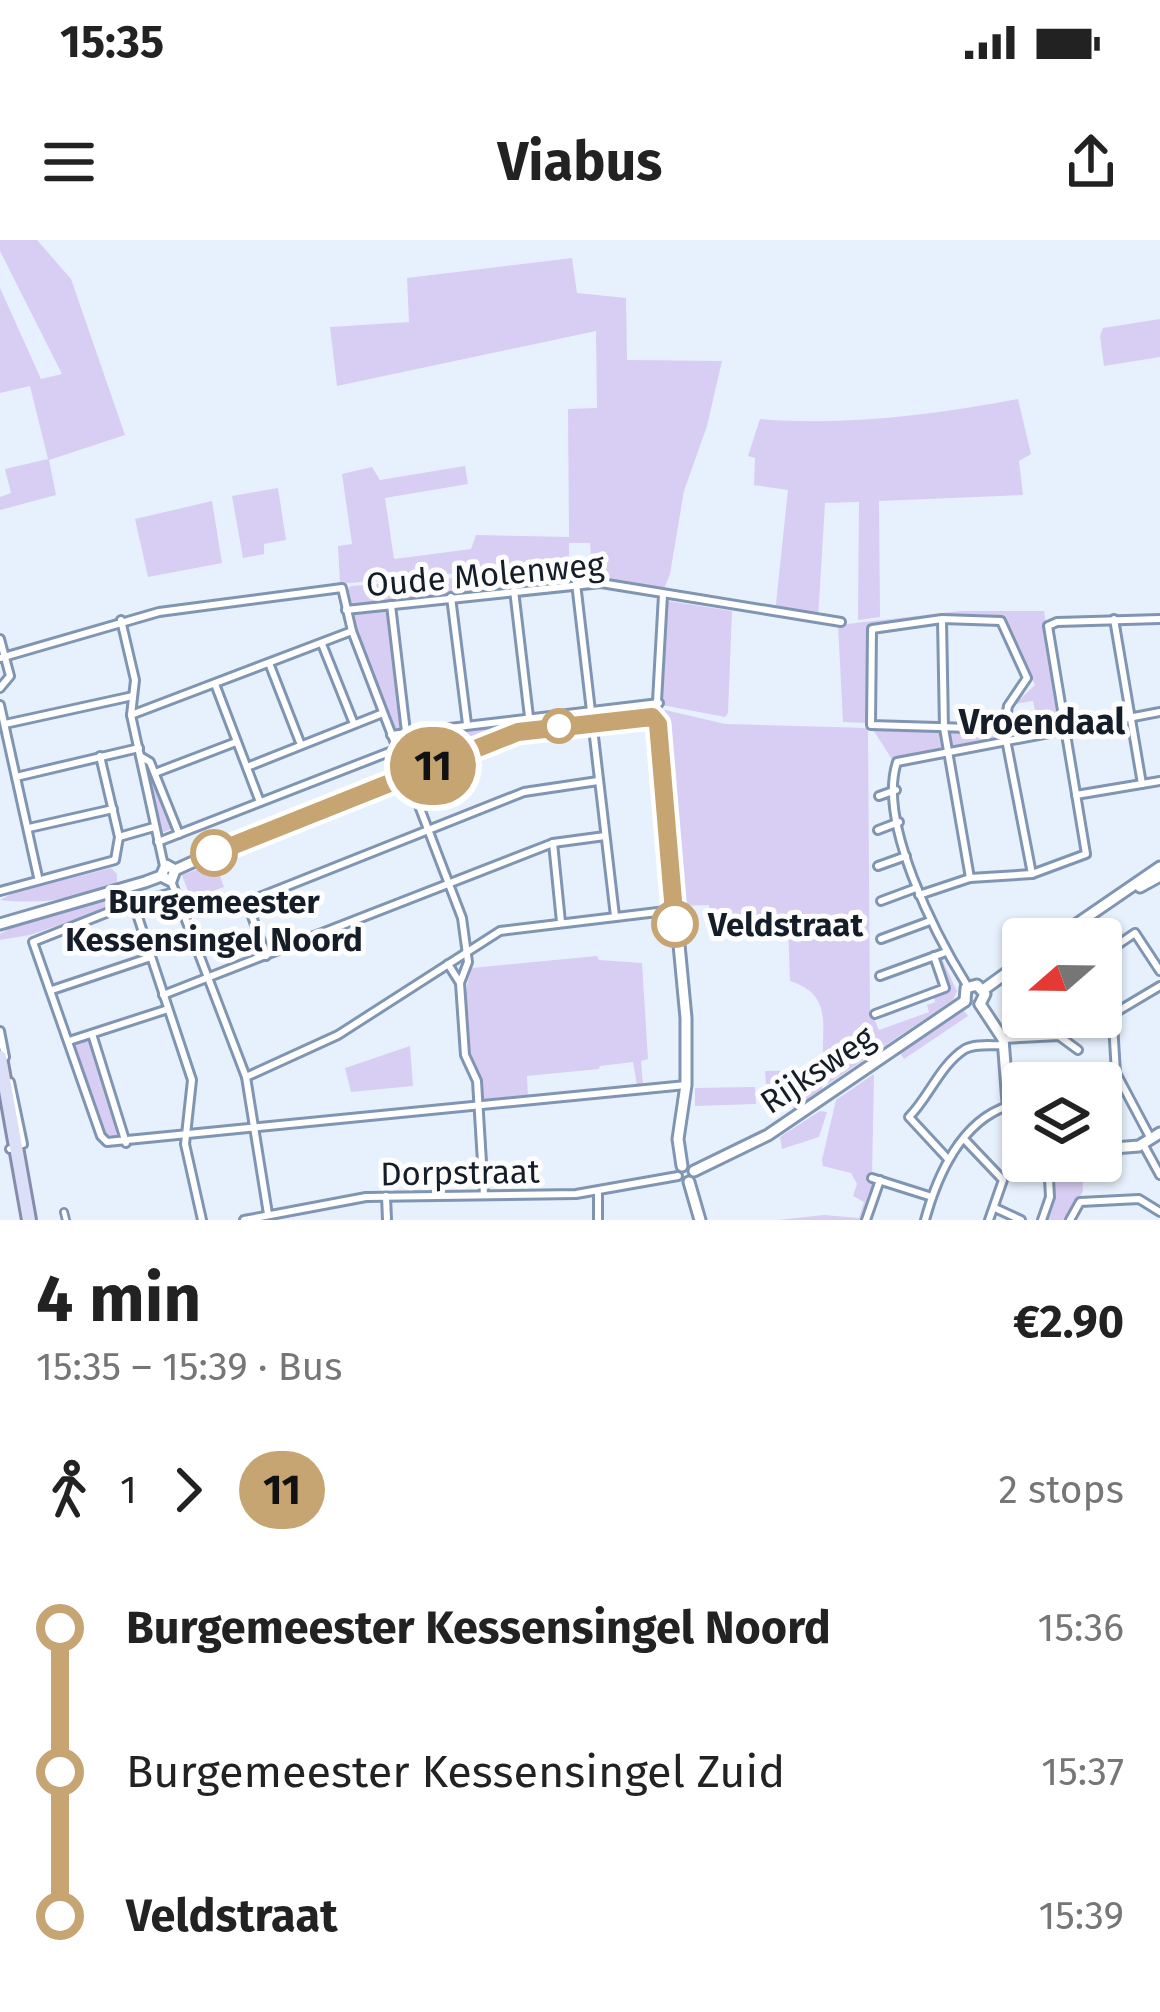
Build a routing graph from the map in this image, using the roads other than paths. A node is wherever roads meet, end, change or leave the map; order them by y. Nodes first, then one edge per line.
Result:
1 (576, 584) junction
2 (514, 590) junction
3 (663, 595) junction
4 (451, 597) junction
5 (391, 605) junction
6 (346, 610) junction
7 (1114, 619) junction
8 (1160, 619) edge
9 (121, 620) junction
10 (942, 620) junction
11 (841, 622) dead end
12 (352, 631) junction
13 (0, 639) edge
14 (321, 642) junction
15 (3, 657) edge
16 (268, 663) junction
17 (214, 684) junction
18 (0, 688) edge
19 (133, 696) junction
20 (659, 703) junction
21 (0, 705) edge
22 (1160, 712) edge
23 (383, 713) junction
24 (131, 716) junction
25 (529, 717) junction
26 (591, 717) junction
27 (1131, 717) junction
28 (656, 719) junction
29 (4, 724) junction
30 (354, 724) junction
31 (467, 724) junction
32 (944, 728) junction
33 (1004, 729) junction
34 (1064, 729) junction
35 (406, 732) junction
36 (391, 735) junction
37 (1005, 740) junction
38 (237, 742) junction
39 (301, 745) junction
40 (397, 749) junction
41 (949, 750) junction
42 (139, 752) junction
43 (100, 756) junction
44 (247, 767) junction
45 (155, 772) junction
46 (407, 776) junction
47 (16, 777) junction
48 (598, 781) junction
49 (1160, 781) edge
50 (1142, 784) junction
51 (896, 790) junction
52 (879, 796) dead end
53 (1076, 796) junction
54 (260, 802) junction
55 (113, 809) junction
56 (899, 822) junction
57 (154, 827) junction
58 (27, 828) junction
59 (428, 830) junction
60 (878, 830) dead end
61 (179, 834) junction
62 (605, 836) junction
63 (118, 837) junction
64 (158, 842) junction
65 (553, 843) junction
66 (906, 856) junction
67 (878, 866) dead end
68 (1160, 871) edge
69 (1032, 874) junction
70 (169, 877) junction
71 (38, 878) junction
72 (970, 878) junction
73 (448, 884) junction
74 (0, 891) edge
75 (917, 891) junction
76 (881, 901) dead end
77 (134, 905) junction
78 (674, 910) junction
79 (615, 916) junction
80 (1085, 918) edge
81 (4, 921) edge
82 (930, 921) junction
83 (561, 922) junction
84 (881, 939) dead end
85 (1122, 942) edge
86 (466, 951) junction
87 (946, 952) junction
88 (266, 956) junction
89 (934, 956) junction
90 (151, 957) junction
91 (448, 964) junction
92 (1160, 971) edge
93 (880, 976) dead end
94 (1002, 976) edge
95 (208, 979) junction
96 (460, 983) junction
97 (1160, 986) edge
98 (968, 987) junction
99 (52, 990) junction
100 (983, 990) junction
101 (163, 995) junction
102 (965, 1001) junction
103 (980, 1004) junction
104 (168, 1009) junction
105 (1122, 1009) edge
106 (874, 1014) dead end
107 (0, 1031) edge
108 (92, 1034) junction
109 (1041, 1038) edge
110 (1062, 1038) edge
111 (69, 1041) junction
112 (1004, 1042) junction
113 (1078, 1050) dead end
114 (0, 1057) edge
115 (1005, 1062) edge
116 (246, 1077) junction
117 (686, 1085) junction
118 (1122, 1088) edge
119 (0, 1094) edge
120 (479, 1105) junction
121 (1002, 1105) edge
122 (254, 1129) junction
123 (185, 1137) junction
124 (1151, 1139) edge
125 (964, 1140) junction
126 (126, 1143) junction
127 (14, 1148) junction
128 (947, 1158) junction
129 (686, 1174) junction
130 (1160, 1175) edge
131 (1049, 1182) edge
132 (598, 1192) junction
133 (484, 1195) junction
134 (386, 1196) junction
135 (932, 1197) junction
136 (995, 1208) junction
137 (1160, 1212) edge
138 (268, 1214) junction
139 (25, 1220) edge
140 (202, 1220) edge
141 (244, 1220) edge
142 (387, 1220) edge
143 (598, 1220) edge
144 (700, 1220) edge
145 (866, 1220) edge
146 (925, 1220) edge
147 (989, 1220) edge
148 (1021, 1220) edge
149 (1042, 1220) edge
150 (1070, 1220) edge

1 - 2 street, Oude Molenweg
1 - 3 street, Oude Molenweg
1 - 26 street
2 - 4 street, Oude Molenweg
2 - 25 street
3 - 11 street, Oude Molenweg
3 - 20 street
4 - 5 street, Oude Molenweg
4 - 31 street
5 - 6 street, Oude Molenweg
5 - 35 street
6 - 9 street, Oude Molenweg
6 - 12 street
7 - 8 street
7 - 27 street
7 - 34 street
9 - 15 street, Oude Molenweg
9 - 19 street
10 - 32 street
10 - 32 street
10 - 33 street
12 - 14 street
12 - 23 street
13 - 15 street
14 - 16 street
14 - 30 street
15 - 18 street
16 - 17 street
16 - 39 street
17 - 24 street
17 - 38 street
19 - 24 street
19 - 29 street
20 - 26 street
20 - 28 street
21 - 29 street
22 - 27 street
23 - 30 street
23 - 36 street
24 - 42 street
25 - 26 street
25 - 31 street
26 - 28 street
26 - 46 street
26 - 48 street
27 - 34 street
27 - 50 street
28 - 78 street
29 - 47 street
30 - 39 street
31 - 35 street
32 - 33 street
32 - 41 street
33 - 37 street
34 - 37 street
34 - 53 street
35 - 36 street
36 - 40 street
37 - 41 street
37 - 69 street
38 - 44 street
38 - 45 street
39 - 44 street
40 - 46 street
40 - 54 street
41 - 51 street
41 - 72 street
42 - 43 street
42 - 45 street
42 - 57 street
43 - 47 street
43 - 55 street
44 - 54 street
45 - 61 street
46 - 59 street
46 - 70 street
47 - 58 street
48 - 59 street
48 - 62 street
49 - 50 street
50 - 53 street
51 - 52 street
51 - 56 street
53 - 69 street
54 - 61 street
55 - 58 street
55 - 63 street
56 - 60 street
56 - 66 street
57 - 63 street
57 - 64 street
58 - 71 street
59 - 73 street
59 - 88 street
61 - 64 street
62 - 65 street
62 - 79 street
63 - 71 street
64 - 70 street
65 - 73 street
65 - 83 street
66 - 67 street
66 - 75 street
68 - 80 street
69 - 72 street
70 - 77 street
70 - 81 street
70 - 95 street
71 - 74 street
72 - 75 street
73 - 86 street
73 - 88 street
75 - 76 street
75 - 82 street
77 - 90 street
77 - 99 street
78 - 79 street
78 - 117 street
79 - 83 street
82 - 84 street
82 - 87 street
83 - 86 street
85 - 92 street
86 - 91 street
86 - 96 street
87 - 89 street
87 - 98 street
88 - 95 street
89 - 93 street
89 - 106 street
90 - 99 street
90 - 101 street
91 - 96 street
91 - 116 street
94 - 100 street
95 - 101 street
95 - 116 street
96 - 120 street
97 - 105 street
98 - 100 street
98 - 102 street
99 - 111 street
100 - 103 street
101 - 104 street
102 - 103 street
102 - 129 street, Rijksweg
103 - 112 street
104 - 108 street
104 - 123 street
107 - 127 street
108 - 111 street
108 - 126 street
109 - 112 street
110 - 113 street
111 - 126 street
112 - 115 street
112 - 128 street
114 - 127 main road
116 - 122 street
117 - 120 street
117 - 129 street
118 - 124 street
119 - 127 main road
120 - 122 street
120 - 133 street
121 - 125 street
122 - 123 street
122 - 138 street
123 - 126 street
123 - 140 street
124 - 130 street
125 - 128 street
125 - 136 street
127 - 139 main road
128 - 135 street
129 - 132 street, Dorpstraat
129 - 144 street
131 - 149 street
132 - 133 street, Dorpstraat
132 - 143 street
133 - 134 street, Dorpstraat
134 - 138 street, Dorpstraat
134 - 142 street
135 - 145 street
135 - 146 street
136 - 147 street
136 - 148 street
137 - 150 street
138 - 141 street, Dorpstraat

